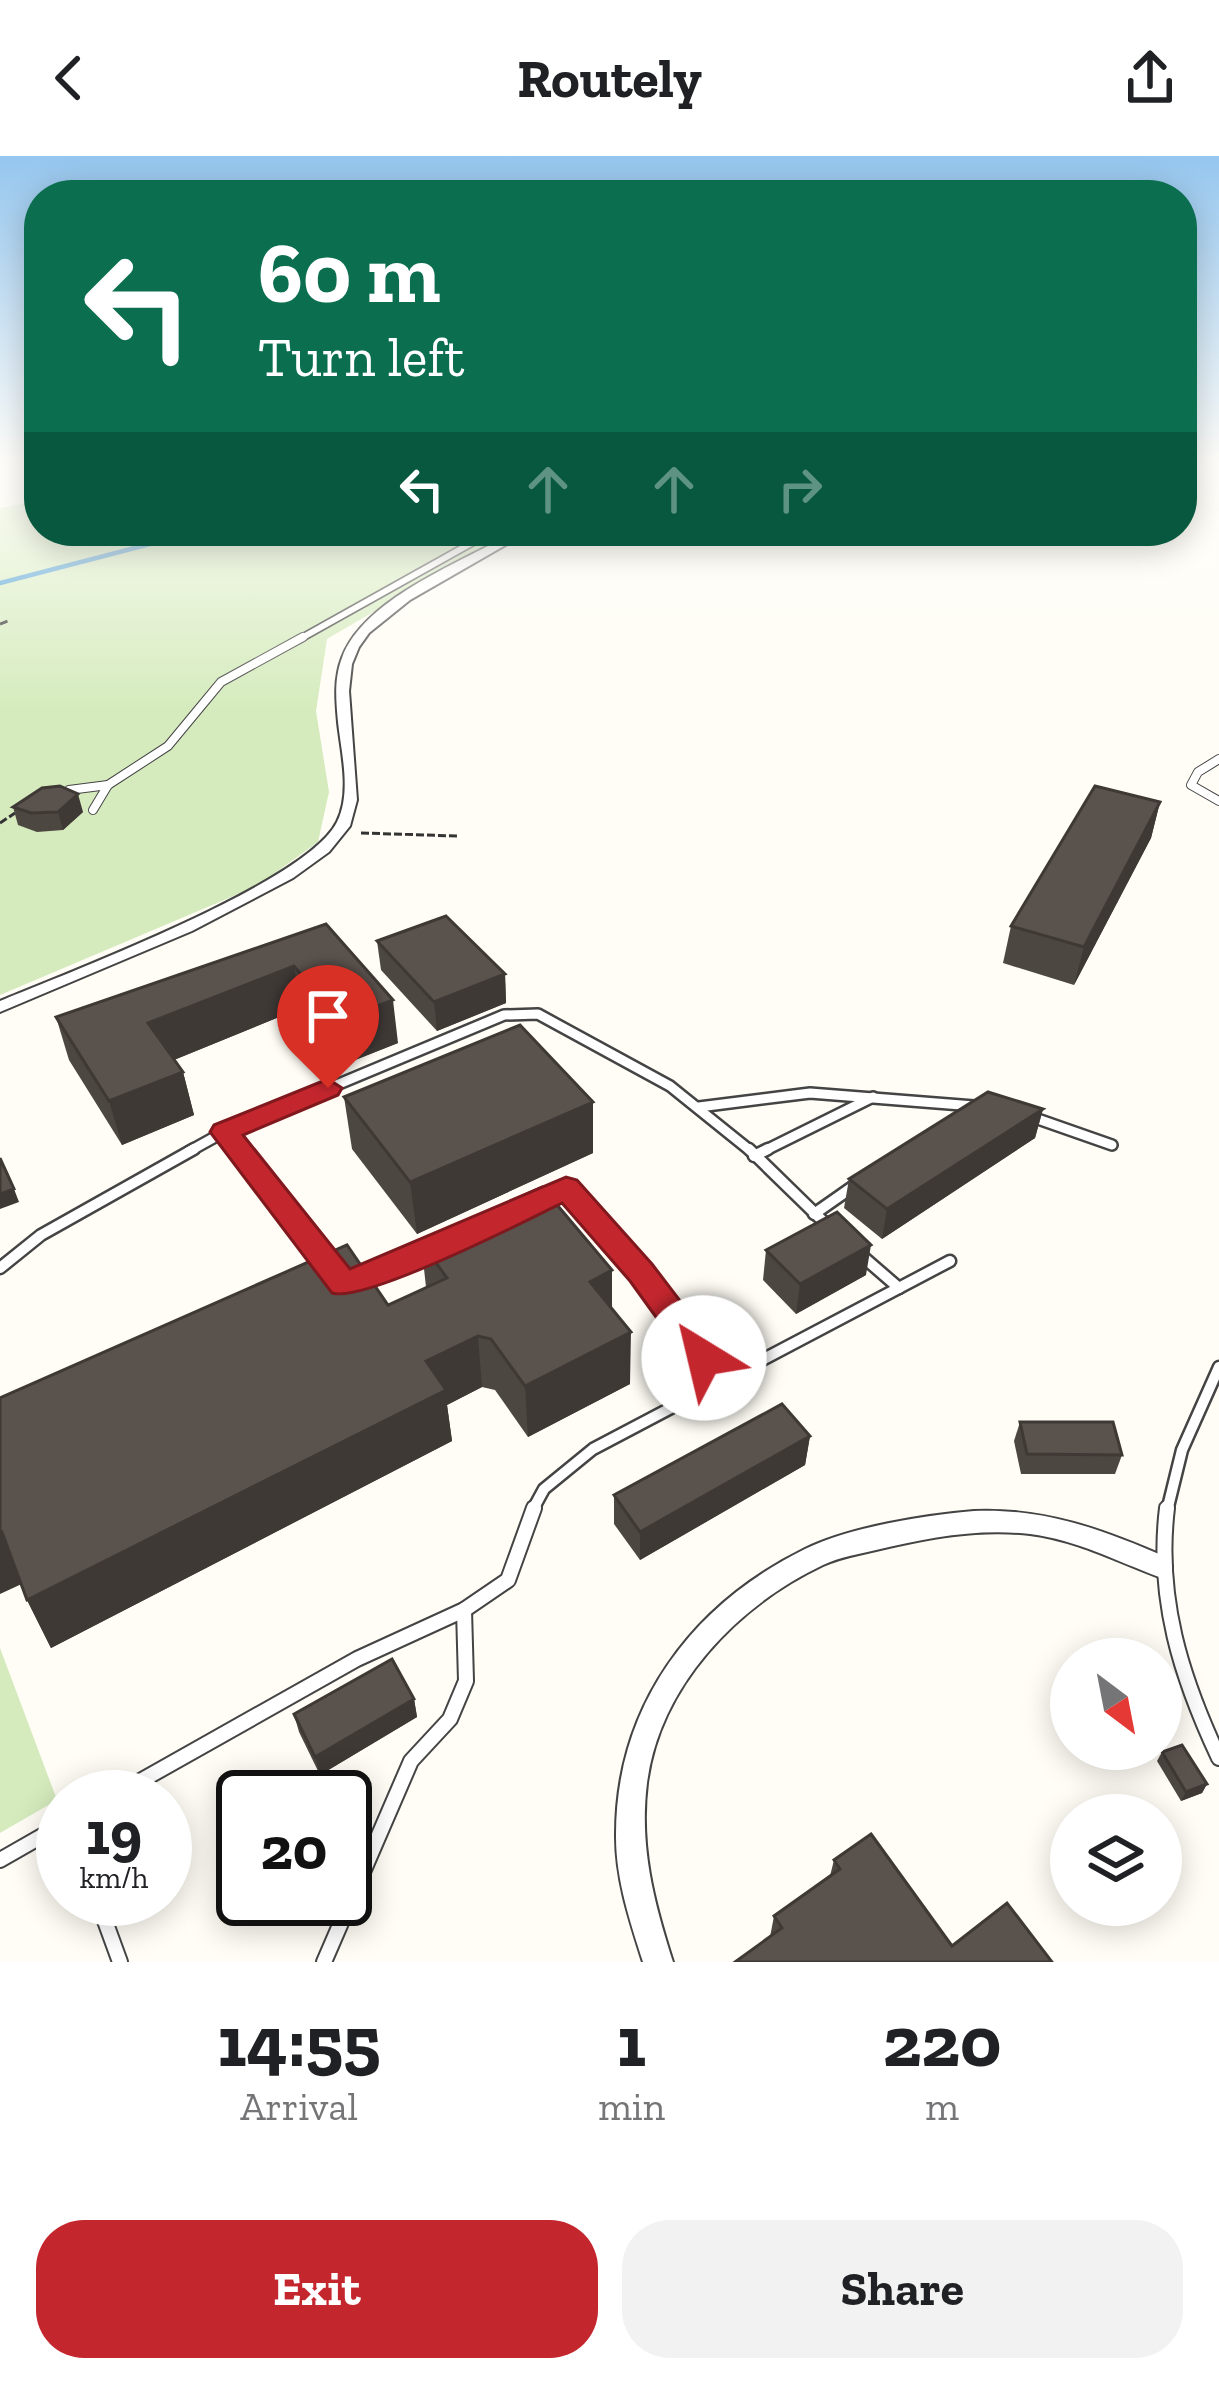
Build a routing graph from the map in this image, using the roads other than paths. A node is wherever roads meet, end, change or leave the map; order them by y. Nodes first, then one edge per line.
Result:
1 (467, 546) edge
2 (500, 546) edge
3 (1219, 759) edge
4 (108, 785) junction
5 (69, 790) edge
6 (1219, 801) edge
7 (93, 810) dead end
8 (0, 1007) edge
9 (878, 1095) junction
10 (969, 1106) junction
11 (699, 1107) junction
12 (995, 1110) edge
13 (1012, 1113) edge
14 (950, 1119) edge
15 (224, 1132) junction
16 (1112, 1145) dead end
17 (754, 1156) junction
18 (872, 1174) edge
19 (528, 1207) edge
20 (814, 1214) junction
21 (449, 1243) edge
22 (950, 1261) dead end
23 (0, 1268) edge
24 (899, 1288) junction
25 (1219, 1367) edge
26 (720, 1382) junction
27 (1159, 1566) junction
28 (464, 1610) junction
29 (1219, 1758) edge
30 (160, 1770) edge
31 (36, 1839) edge
32 (0, 1860) edge
33 (107, 1926) edge
34 (120, 1962) edge
35 (324, 1962) edge
36 (658, 1962) edge

1 - 4 lane
2 - 8 street
3 - 6 lane
4 - 5 lane
4 - 7 lane
9 - 10 lane
9 - 11 lane
9 - 17 lane
10 - 12 lane
10 - 14 lane
11 - 15 lane
11 - 17 lane
13 - 16 lane
15 - 21 lane
15 - 23 lane
17 - 20 lane
18 - 20 lane
19 - 26 lane
20 - 24 lane
22 - 24 lane
24 - 26 lane
25 - 27 lane
26 - 28 lane
27 - 29 lane
27 - 36 street
28 - 30 lane
28 - 35 lane
31 - 32 lane
33 - 34 lane

